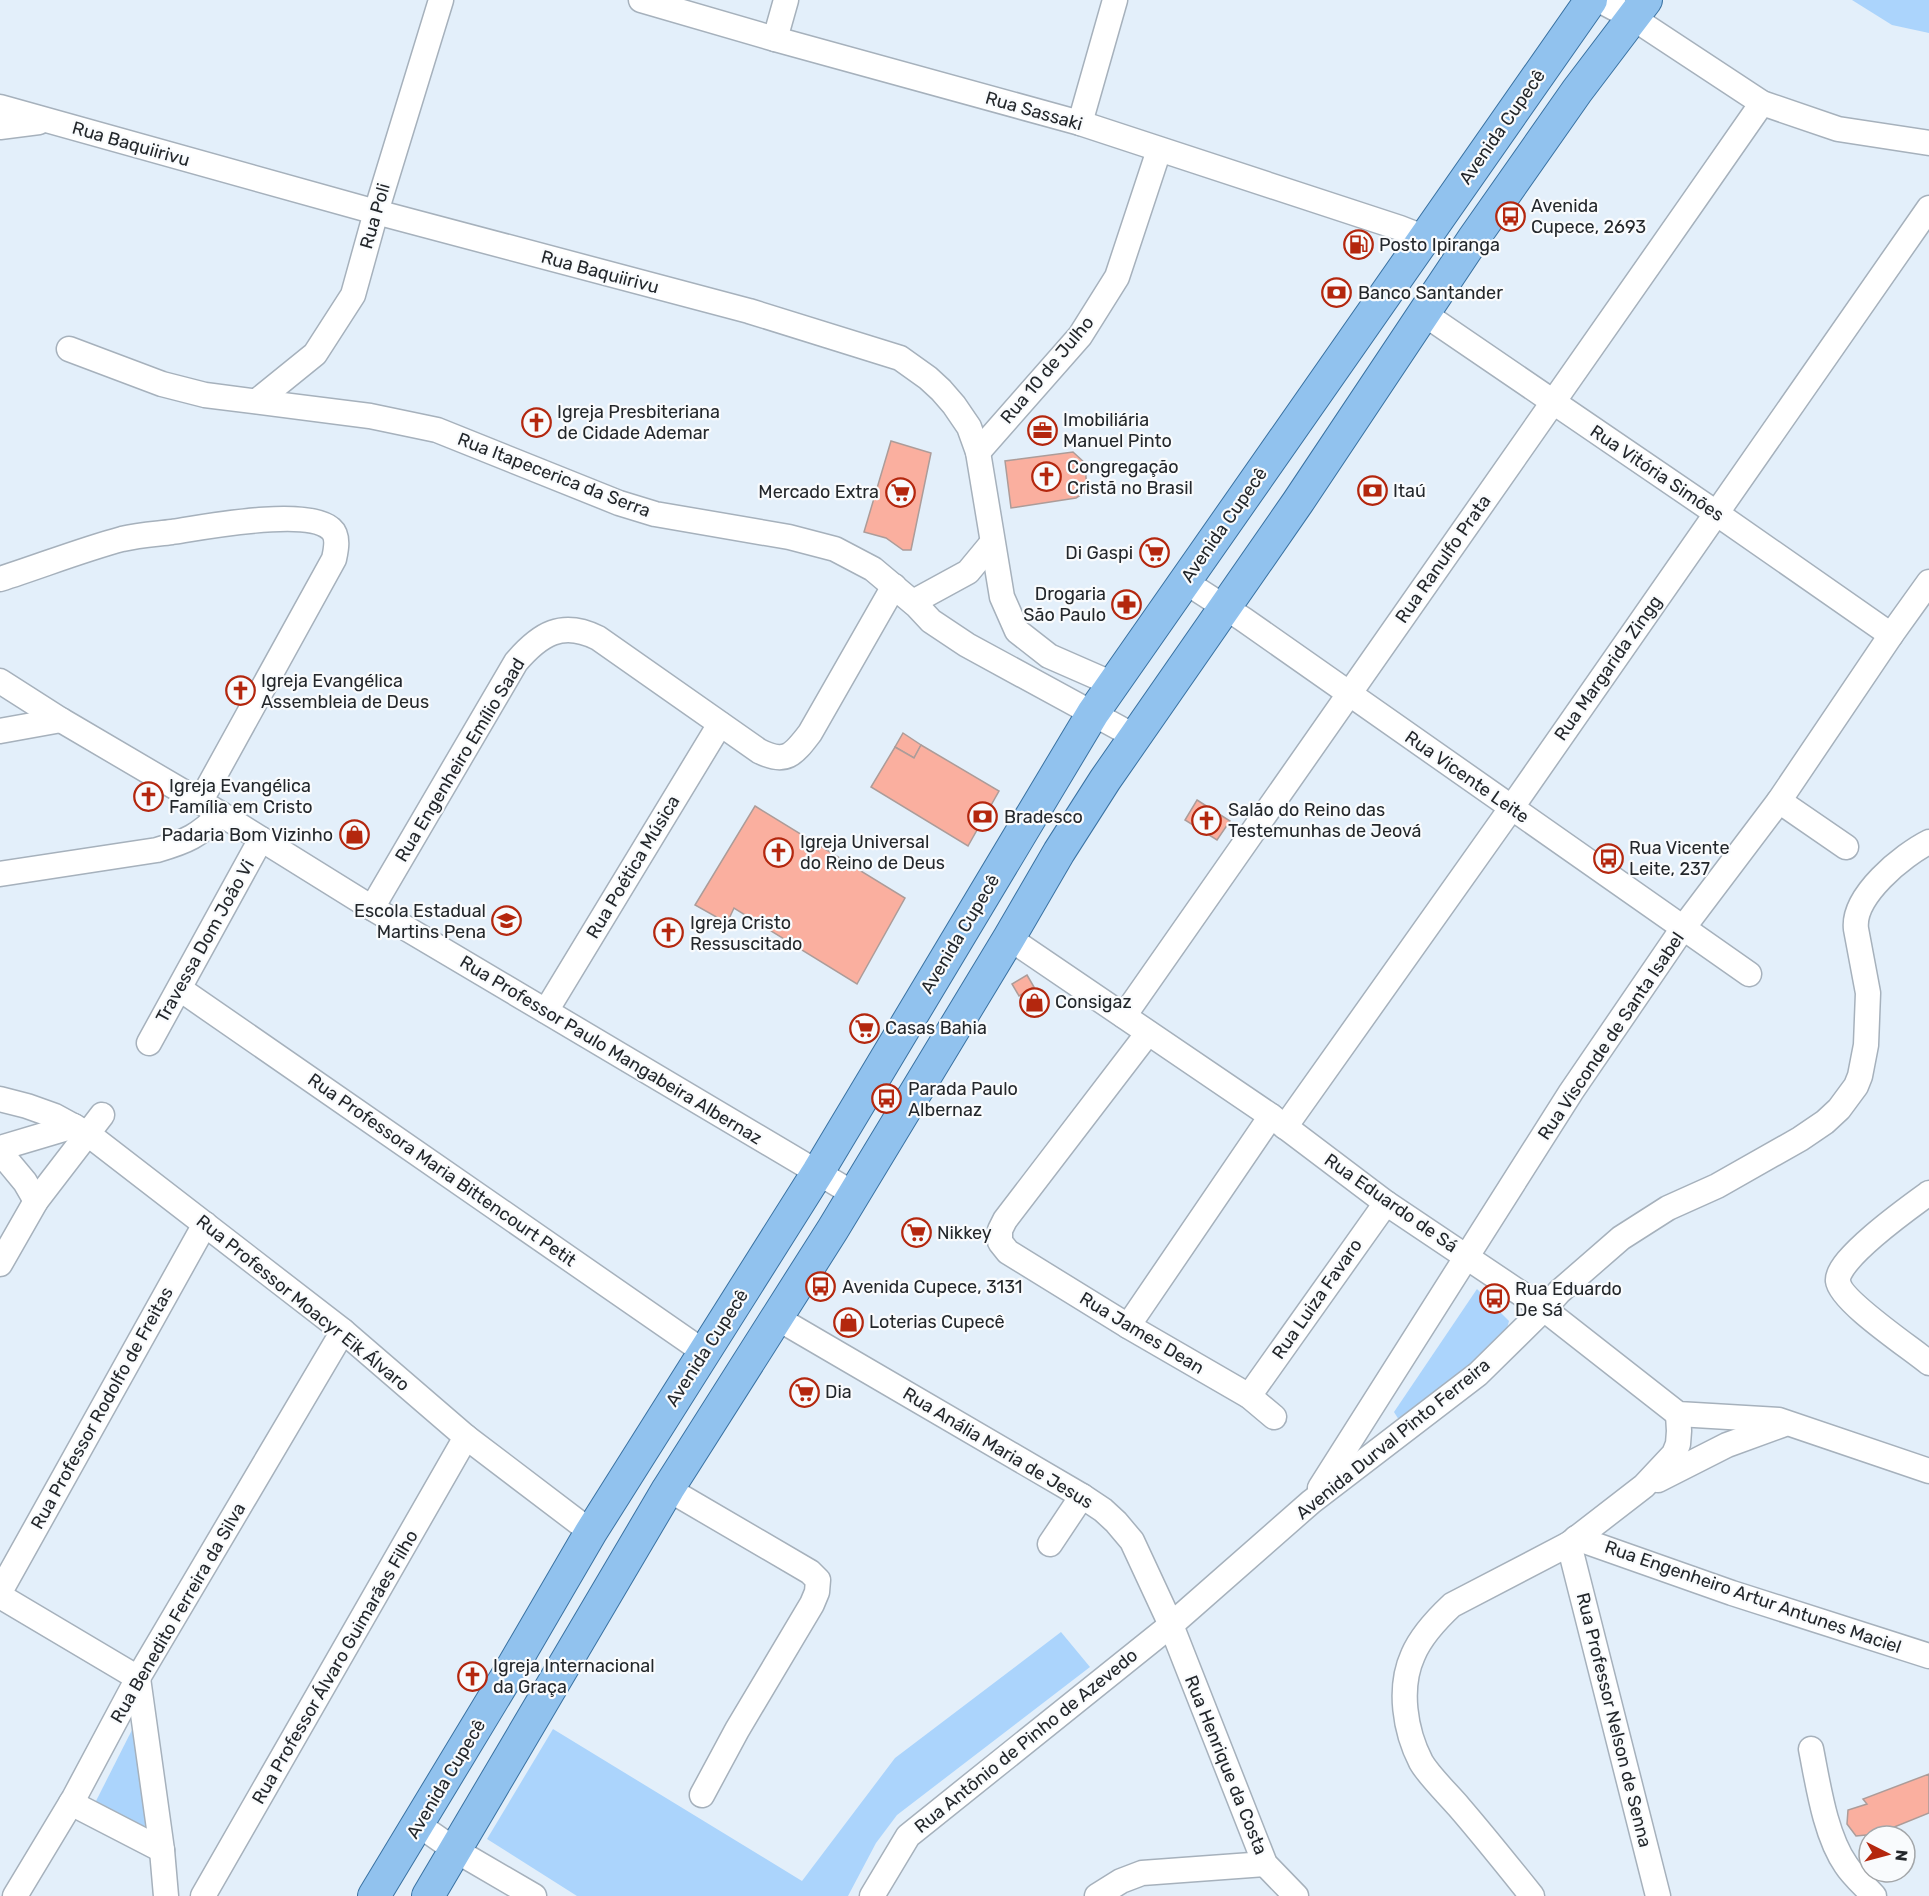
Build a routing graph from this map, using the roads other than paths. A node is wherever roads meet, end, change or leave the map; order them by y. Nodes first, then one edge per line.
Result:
1 (441, 0) edge
2 (641, 0) edge
3 (786, 0) edge
4 (1114, 0) edge
5 (1591, 0) edge
6 (1599, 0) edge
7 (1639, 9) edge
8 (775, 39) junction
9 (1762, 103) junction
10 (0, 107) edge
11 (47, 120) junction
12 (1080, 123) junction
13 (0, 127) edge
14 (1929, 143) edge
15 (1159, 150) junction
16 (1929, 208) edge
17 (375, 212) junction
18 (1424, 237) junction
19 (1423, 313) junction
20 (69, 349) dead end
21 (257, 401) junction
22 (1554, 403) junction
23 (978, 452) junction
24 (1716, 513) junction
25 (992, 543) junction
26 (968, 572) junction
27 (0, 579) edge
28 (1184, 580) junction
29 (1929, 582) edge
30 (894, 585) junction
31 (1002, 597) junction
32 (913, 602) junction
33 (1225, 609) junction
34 (1017, 631) junction
35 (1891, 635) junction
36 (992, 660) junction
37 (0, 681) edge
38 (1113, 684) junction
39 (1348, 693) junction
40 (1093, 713) junction
41 (61, 720) junction
42 (720, 724) junction
43 (0, 731) edge
44 (1134, 736) junction
45 (1779, 801) junction
46 (200, 802) junction
47 (1512, 807) junction
48 (221, 814) junction
49 (261, 839) junction
50 (1929, 842) edge
51 (1846, 848) dead end
52 (0, 874) edge
53 (372, 908) junction
54 (1683, 928) junction
55 (1009, 938) junction
56 (1749, 974) dead end
57 (180, 989) junction
58 (546, 1011) junction
59 (1124, 1016) junction
60 (1148, 1033) junction
61 (149, 1043) dead end
62 (0, 1099) edge
63 (1278, 1122) junction
64 (88, 1125) junction
65 (0, 1150) edge
66 (818, 1172) junction
67 (1929, 1193) edge
68 (854, 1194) junction
69 (36, 1202) junction
70 (1386, 1203) junction
71 (205, 1224) junction
72 (1468, 1257) junction
73 (0, 1264) edge
74 (1544, 1309) junction
75 (777, 1318) junction
76 (1128, 1326) junction
77 (343, 1331) junction
78 (704, 1352) junction
79 (1929, 1363) edge
80 (1249, 1396) junction
81 (1678, 1414) junction
82 (1274, 1417) dead end
83 (1787, 1423) junction
84 (466, 1437) junction
85 (1929, 1471) edge
86 (1644, 1486) junction
87 (668, 1489) junction
88 (1082, 1496) junction
89 (1311, 1502) junction
90 (591, 1532) junction
91 (1573, 1541) junction
92 (1050, 1544) dead end
93 (0, 1594) edge
94 (1171, 1625) junction
95 (1929, 1656) edge
96 (138, 1678) junction
97 (1811, 1749) dead end
98 (702, 1794) dead end
99 (71, 1803) junction
100 (419, 1825) junction
101 (162, 1850) junction
102 (455, 1850) junction
103 (1265, 1864) junction
104 (15, 1896) edge
105 (166, 1896) edge
106 (203, 1896) edge
107 (374, 1896) edge
108 (428, 1896) edge
109 (534, 1896) edge
110 (872, 1896) edge
111 (1097, 1896) edge
112 (1296, 1896) edge
113 (1532, 1896) edge
114 (1658, 1896) edge
115 (1874, 1896) edge

1 - 17 street, Rua Poli
2 - 8 street, Rua Sassaki
3 - 8 street
4 - 12 street
5 - 18 main road, Avenida Cupecê
6 - 7 street
7 - 9 street
7 - 19 main road
8 - 12 street, Rua Sassaki
9 - 14 street
9 - 22 street, Rua Ranulfo Prata
10 - 11 street, Rua Baquiirivu
11 - 13 street
11 - 17 street, Rua Baquiirivu
12 - 15 street, Rua Sassaki
15 - 18 street, Rua Sassaki
15 - 23 street, Rua 10 de Julho
16 - 24 street, Rua Margarida Zingg
17 - 21 street, Rua Poli
17 - 23 street, Rua Baquiirivu
18 - 28 main road, Avenida Cupecê
19 - 22 street, Rua Vitória Simões
19 - 33 main road
20 - 21 street, Rua Itapecerica da Serra
21 - 30 street, Rua Itapecerica da Serra
22 - 24 street, Rua Vitória Simões
22 - 39 street, Rua Ranulfo Prata
23 - 25 street, Rua Baquiirivu
24 - 35 street, Rua Vitória Simões
24 - 47 street, Rua Margarida Zingg
25 - 26 street
25 - 31 street, Rua Baquiirivu
26 - 31 street
26 - 32 street
27 - 46 street
28 - 33 street, Rua Vicente Leite
28 - 38 main road, Avenida Cupecê
29 - 35 street, Rua Visconde de Santa Isabel
30 - 32 street, Rua Itapecerica da Serra
30 - 42 street, Rua Engenheiro Emílio Saad
31 - 34 street, Rua Baquiirivu
32 - 36 street, Rua Itapecerica da Serra
33 - 39 street, Rua Vicente Leite
33 - 44 main road
34 - 36 street
34 - 38 street, Rua Baquiirivu
35 - 45 street, Rua Visconde de Santa Isabel
36 - 40 street, Rua Itapecerica da Serra
37 - 41 street, Rua Professor Paulo Mangabeira Albernaz
38 - 40 main road, Avenida Cupecê
39 - 47 street, Rua Vicente Leite
39 - 59 street, Rua Ranulfo Prata
40 - 44 street, Rua Itapecerica da Serra
40 - 66 main road, Avenida Cupecê
41 - 43 street
41 - 46 street, Rua Professor Paulo Mangabeira Albernaz
42 - 53 street, Rua Engenheiro Emílio Saad
42 - 58 street, Rua Poética Música
44 - 55 main road
45 - 51 street
45 - 54 street, Rua Visconde de Santa Isabel
46 - 48 street, Rua Professor Paulo Mangabeira Albernaz
47 - 54 street, Rua Vicente Leite
47 - 63 street, Rua Margarida Zingg
48 - 49 street, Rua Professor Paulo Mangabeira Albernaz
48 - 52 street
49 - 53 street, Rua Professor Paulo Mangabeira Albernaz
49 - 57 street, Travessa Dom João Vi
50 - 74 street, Avenida Durval Pinto Ferreira
53 - 58 street, Rua Professor Paulo Mangabeira Albernaz
54 - 56 street, Rua Vicente Leite
54 - 72 street, Rua Visconde de Santa Isabel
55 - 59 street, Rua Eduardo de Sá
55 - 68 main road
57 - 61 street, Travessa Dom João Vi
57 - 78 street, Rua Professora Maria Bittencourt Petit
58 - 66 street, Rua Professor Paulo Mangabeira Albernaz
59 - 60 street, Rua Eduardo de Sá
60 - 63 street, Rua Eduardo de Sá
60 - 76 street, Rua James Dean
62 - 64 street, Rua Professor Moacyr Eik Álvaro
63 - 70 street, Rua Eduardo de Sá
63 - 76 street, Rua Margarida Zingg
64 - 65 street
64 - 69 street
64 - 71 street, Rua Professor Moacyr Eik Álvaro
65 - 69 street
66 - 68 street, Rua Professor Paulo Mangabeira Albernaz
66 - 78 main road, Avenida Cupecê
67 - 79 street
68 - 75 main road
69 - 73 street
70 - 72 street, Rua Eduardo de Sá
70 - 80 street, Rua Luiza Favaro
71 - 77 street, Rua Professor Moacyr Eik Álvaro
71 - 93 street, Rua Professor Rodolfo de Freitas
72 - 74 street, Rua Eduardo de Sá
72 - 89 street, Rua Visconde de Santa Isabel
74 - 81 street, Rua Eduardo de Sá
74 - 89 street, Avenida Durval Pinto Ferreira
75 - 87 main road
75 - 88 street, Rua Anália Maria de Jesus
76 - 80 street, Rua James Dean
77 - 84 street, Rua Professor Moacyr Eik Álvaro
77 - 96 street, Rua Benedito Ferreira da Silva
78 - 90 main road, Avenida Cupecê
80 - 82 street, Rua James Dean
81 - 83 street
81 - 86 street
83 - 85 street
83 - 86 street
84 - 90 street, Rua Professor Moacyr Eik Álvaro
84 - 106 street, Rua Professor Álvaro Guimarães Filho
86 - 91 street
87 - 98 street
87 - 102 main road
88 - 92 street
88 - 94 street, Rua Anália Maria de Jesus
89 - 94 street, Avenida Durval Pinto Ferreira
90 - 100 main road, Avenida Cupecê
91 - 95 street, Rua Engenheiro Artur Antunes Maciel
91 - 113 street
91 - 114 street, Rua Professor Nelson de Senna
93 - 96 street
94 - 103 street, Rua Henrique da Costa
94 - 110 street, Rua Antônio de Pinho de Azevedo
96 - 99 street, Rua Benedito Ferreira da Silva
96 - 101 street
97 - 115 street
99 - 101 street
99 - 104 street, Rua Benedito Ferreira da Silva
100 - 102 street
100 - 107 main road, Avenida Cupecê
101 - 105 street
102 - 108 main road
102 - 109 street
103 - 111 street
103 - 112 street, Rua Henrique da Costa

